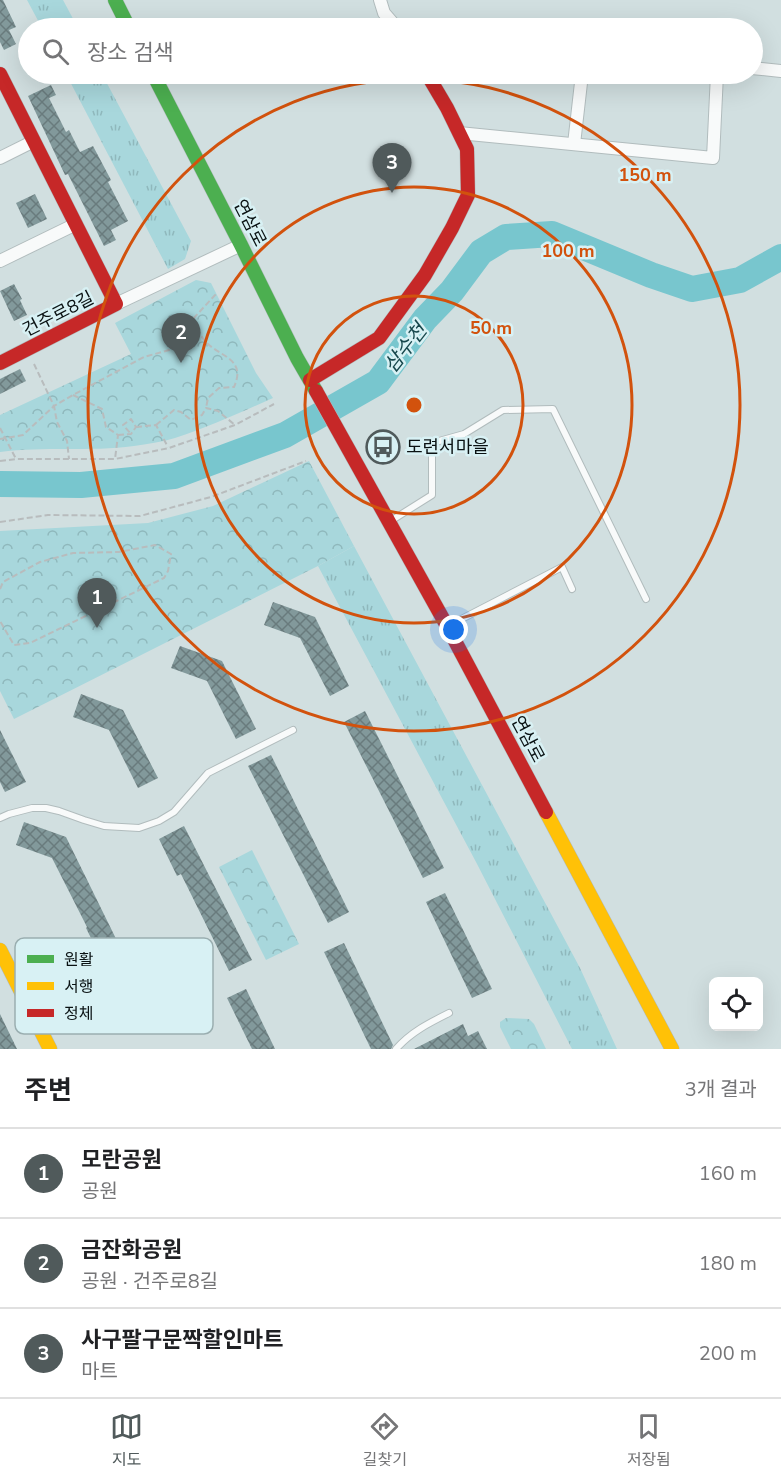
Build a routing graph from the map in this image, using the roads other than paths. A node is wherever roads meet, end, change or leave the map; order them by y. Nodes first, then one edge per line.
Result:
1 (115, 0) edge
2 (380, 0) edge
3 (124, 18) edge
4 (389, 18) edge
5 (763, 70) edge
6 (781, 71) edge
7 (0, 74) edge
8 (158, 84) edge
9 (433, 84) edge
10 (581, 84) edge
11 (717, 84) edge
12 (459, 133) junction
13 (34, 141) junction
14 (574, 144) junction
15 (0, 158) edge
16 (76, 224) junction
17 (241, 245) junction
18 (0, 261) edge
19 (116, 304) junction
20 (0, 363) edge
21 (312, 384) junction
22 (389, 522) junction
23 (572, 589) dead end
24 (646, 599) dead end
25 (447, 626) junction
26 (293, 730) dead end
27 (0, 818) edge
28 (0, 950) edge
29 (15, 980) edge
30 (449, 1013) dead end
31 (42, 1034) edge
32 (50, 1049) edge
33 (396, 1049) edge
34 (672, 1049) edge

1 - 3 main road
2 - 4 street
5 - 6 street
7 - 13 main road, 건주로8길
8 - 17 main road, 연삼로
9 - 12 main road
10 - 14 street
11 - 14 street
12 - 14 street
12 - 21 main road
13 - 15 street
13 - 16 main road, 건주로8길
16 - 18 street
16 - 19 main road, 건주로8길
17 - 19 street
17 - 21 main road, 연삼로
19 - 20 main road, 건주로8길
21 - 22 main road, 연삼로
22 - 24 lane
22 - 25 main road, 연삼로
23 - 25 lane
25 - 34 main road, 연삼로
26 - 27 lane
28 - 29 main road
30 - 33 lane
31 - 32 main road

